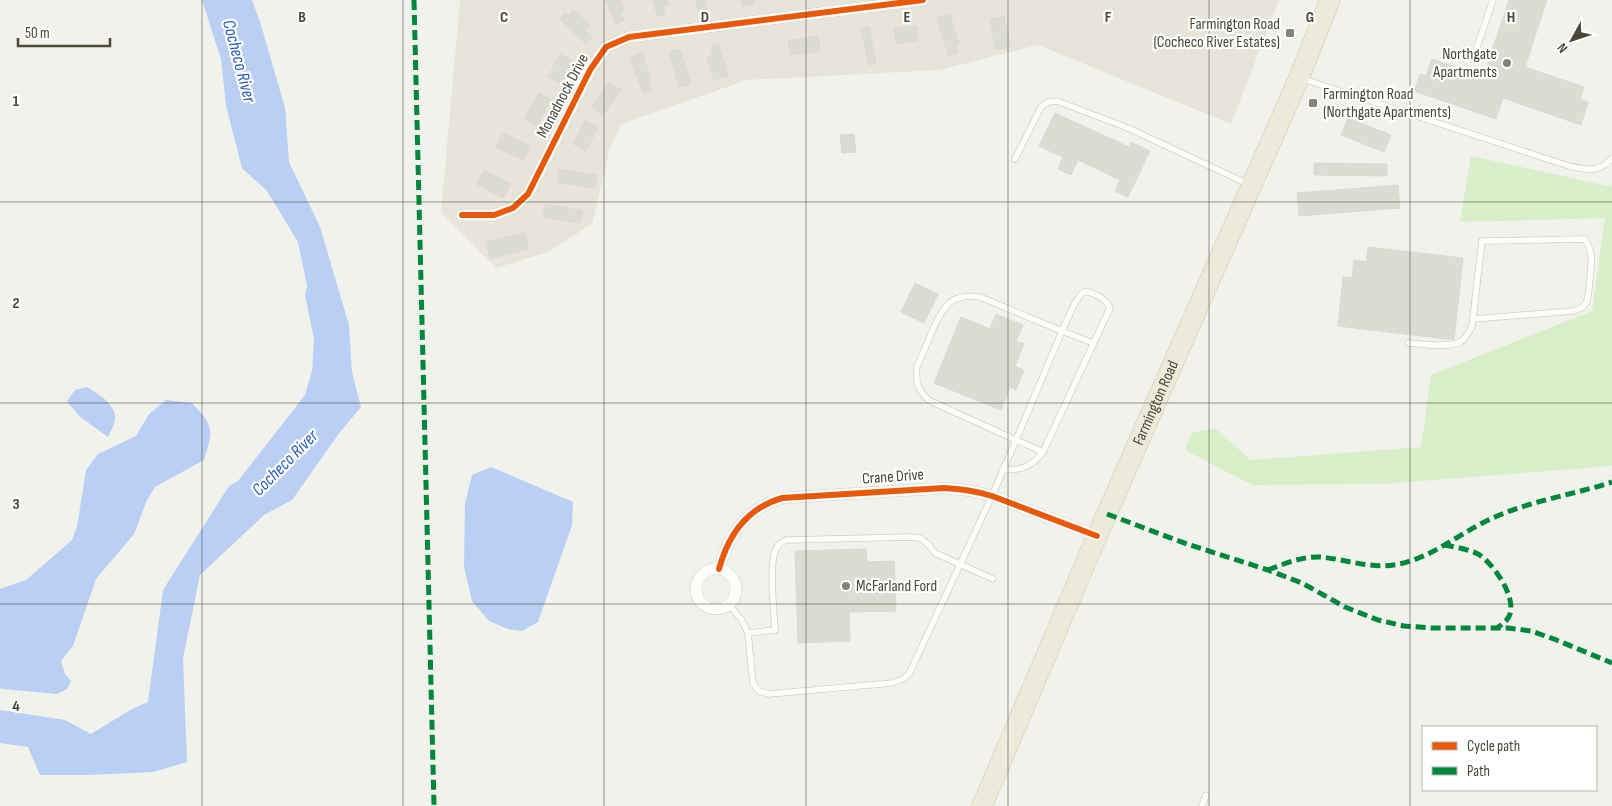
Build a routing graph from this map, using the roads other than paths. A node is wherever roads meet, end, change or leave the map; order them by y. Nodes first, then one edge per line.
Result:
1 (923, 0) edge
2 (1330, 0) edge
3 (1493, 0) edge
4 (1473, 59) dead end
5 (1299, 78) junction
6 (1612, 158) edge
7 (1015, 159) dead end
8 (1252, 186) junction
9 (462, 215) dead end
10 (1473, 319) junction
11 (1062, 332) junction
12 (1093, 343) junction
13 (1408, 343) dead end
14 (1016, 440) junction
15 (1043, 452) junction
16 (1002, 470) junction
17 (992, 496) junction
18 (1098, 536) junction
19 (960, 564) junction
20 (719, 569) junction
21 (993, 579) dead end
22 (728, 604) junction
23 (748, 633) junction
24 (1206, 795) dead end
25 (982, 806) edge
26 (1202, 806) edge

1 - 9 street, Monadnock Drive
2 - 5 highway, Farmington Road
3 - 4 lane
5 - 6 lane
5 - 8 highway, Farmington Road
7 - 8 lane
8 - 18 highway, Farmington Road
10 - 10 lane
10 - 13 lane
11 - 12 lane
11 - 12 lane
11 - 14 lane
11 - 14 lane
12 - 15 lane
14 - 15 lane
14 - 16 lane
15 - 16 lane
16 - 17 lane
17 - 18 street, Crane Drive
17 - 19 lane
17 - 20 street, Crane Drive
18 - 25 highway, Farmington Road
19 - 21 lane
19 - 23 lane
19 - 23 lane
20 - 22 street
20 - 22 street
22 - 23 lane
24 - 26 lane

